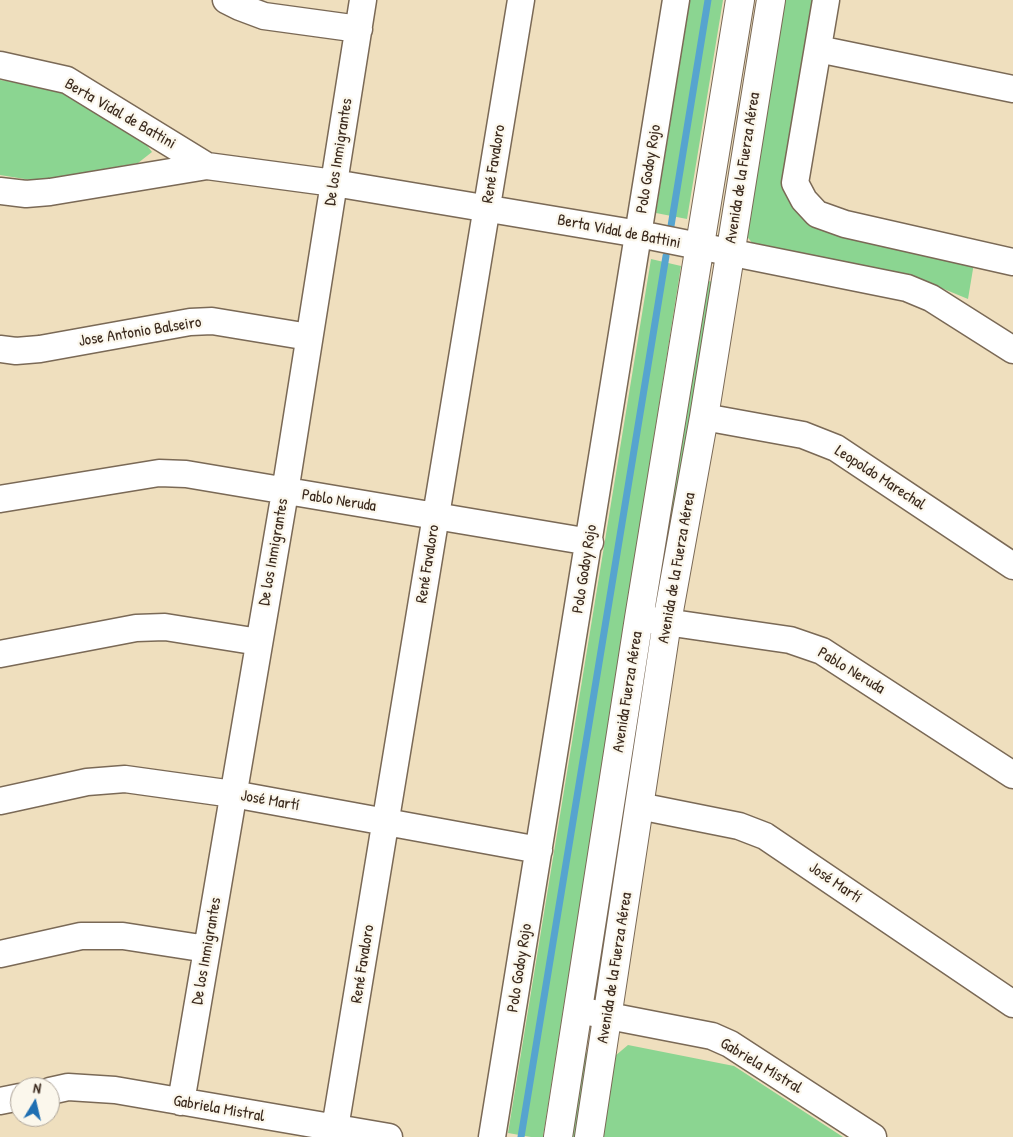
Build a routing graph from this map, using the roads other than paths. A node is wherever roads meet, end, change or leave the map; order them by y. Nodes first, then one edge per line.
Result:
1 (226, 0) edge
2 (363, 0) edge
3 (521, 0) edge
4 (676, 0) edge
5 (740, 0) edge
6 (771, 0) edge
7 (826, 0) edge
8 (358, 29) junction
9 (818, 50) junction
10 (0, 64) edge
11 (1013, 90) edge
12 (207, 166) junction
13 (334, 183) junction
14 (0, 191) edge
15 (487, 208) junction
16 (639, 234) junction
17 (701, 248) junction
18 (729, 253) junction
19 (1013, 262) edge
20 (309, 337) junction
21 (0, 349) edge
22 (1013, 350) edge
23 (704, 417) junction
24 (284, 492) junction
25 (0, 499) edge
26 (436, 517) junction
27 (590, 542) junction
28 (1013, 566) edge
29 (639, 618) junction
30 (667, 622) junction
31 (259, 642) junction
32 (0, 654) edge
33 (1013, 774) edge
34 (233, 794) junction
35 (0, 801) edge
36 (639, 806) junction
37 (386, 822) junction
38 (539, 850) junction
39 (207, 949) junction
40 (0, 954) edge
41 (1013, 1004) edge
42 (578, 1010) junction
43 (608, 1015) junction
44 (60, 1089) edge
45 (181, 1102) junction
46 (336, 1128) junction
47 (389, 1137) edge
48 (492, 1137) edge
49 (558, 1137) edge
50 (589, 1137) edge
51 (873, 1137) edge

1 - 8 street
2 - 8 street, De los Inmigrantes
3 - 15 street, René Favaloro
4 - 16 street, Polo Godoy Rojo
5 - 17 main road, Avenida de la Fuerza Aérea
6 - 18 main road, Avenida de la Fuerza Aérea
7 - 9 street
8 - 13 street, De los Inmigrantes
9 - 11 street
9 - 19 street
10 - 12 street, Berta Vidal de Battini
12 - 13 street, Berta Vidal de Battini
12 - 14 street, Berta Vidal de Battini
13 - 15 street, Berta Vidal de Battini
13 - 20 street, De los Inmigrantes
15 - 16 street, Berta Vidal de Battini
15 - 26 street, René Favaloro
16 - 17 street, Berta Vidal de Battini
16 - 27 street, Polo Godoy Rojo
17 - 18 street, Berta Vidal de Battini
17 - 29 main road, Avenida Fuerza Aérea
18 - 22 street, Berta Vidal de Battini
18 - 23 main road, Avenida de la Fuerza Aérea
20 - 21 street, Jose Antonio Balseiro
20 - 24 street, De los Inmigrantes
23 - 28 street, Leopoldo Marechal
23 - 30 main road, Avenida de la Fuerza Aérea
24 - 25 street, Pablo Neruda
24 - 26 street, Pablo Neruda
24 - 31 street, De los Inmigrantes
26 - 27 street, Pablo Neruda
26 - 37 street, René Favaloro
27 - 38 street, Polo Godoy Rojo
29 - 30 street, Pablo Neruda
29 - 42 main road, Avenida Fuerza Aérea
30 - 33 street, Pablo Neruda
30 - 36 main road, Avenida de la Fuerza Aérea
31 - 32 street
31 - 34 street, De los Inmigrantes
34 - 35 street, José Martí
34 - 37 street, José Martí
34 - 39 street, De los Inmigrantes
36 - 41 street, José Martí
36 - 43 main road, Avenida de la Fuerza Aérea
37 - 38 street, José Martí
37 - 46 street, René Favaloro
38 - 48 street, Polo Godoy Rojo
39 - 40 street
39 - 45 street, De los Inmigrantes
42 - 43 street, Gabriela Mistral
42 - 49 main road, Avenida Fuerza Aérea
43 - 50 main road, Avenida de la Fuerza Aérea
43 - 51 street, Gabriela Mistral
44 - 45 street, Gabriela Mistral
45 - 46 street, Gabriela Mistral
46 - 47 street, Gabriela Mistral

